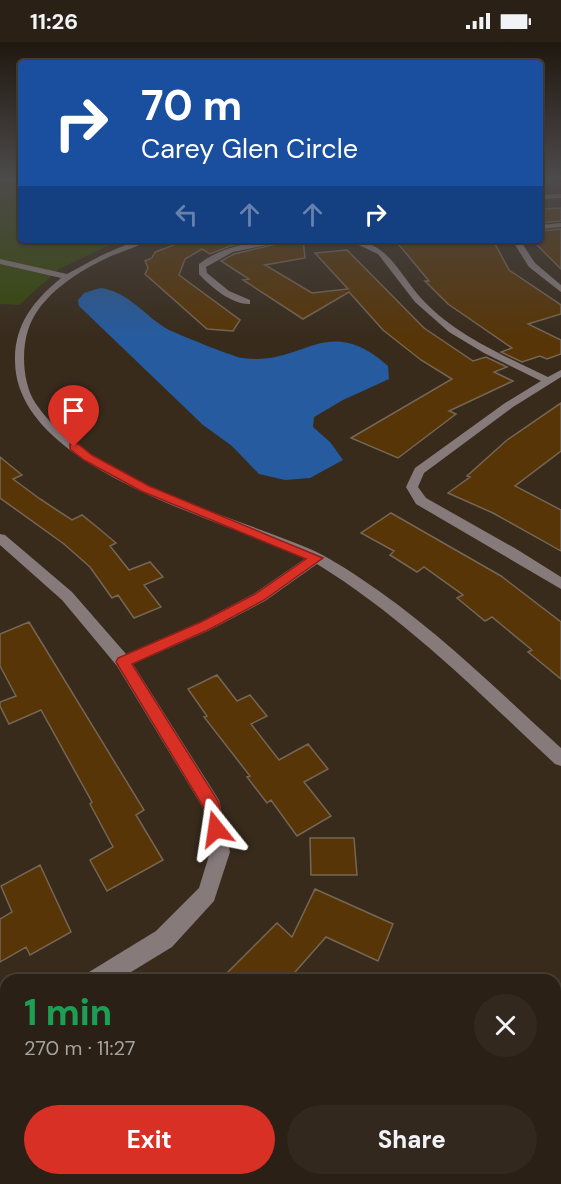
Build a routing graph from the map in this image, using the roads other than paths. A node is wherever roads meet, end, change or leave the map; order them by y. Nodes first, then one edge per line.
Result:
1 (136, 243) edge
2 (273, 243) edge
3 (359, 243) edge
4 (518, 243) edge
5 (0, 261) edge
6 (67, 277) junction
7 (561, 289) edge
8 (247, 302) dead end
9 (561, 373) edge
10 (547, 380) junction
11 (1, 540) edge
12 (316, 558) junction
13 (561, 584) edge
14 (123, 662) junction
15 (561, 759) edge
16 (107, 974) edge

1 - 6 street
2 - 8 street
3 - 10 street
4 - 7 street
5 - 6 street
6 - 12 street
9 - 10 street
10 - 13 street
11 - 14 street
12 - 14 street
12 - 15 street
14 - 16 street

